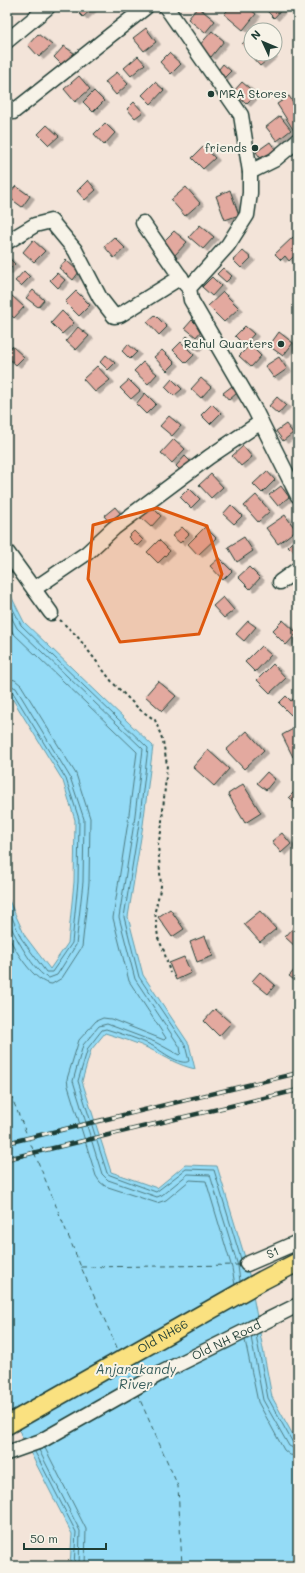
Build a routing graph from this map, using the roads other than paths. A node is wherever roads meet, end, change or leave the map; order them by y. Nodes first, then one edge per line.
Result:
1 (48, 7) edge
2 (146, 7) edge
3 (166, 7) edge
4 (7, 41) edge
5 (7, 104) edge
6 (298, 140) edge
7 (250, 172) junction
8 (143, 223) dead end
9 (7, 242) edge
10 (185, 283) junction
11 (261, 422) junction
12 (293, 492) edge
13 (7, 552) edge
14 (298, 569) edge
15 (280, 582) dead end
16 (34, 589) junction
17 (51, 613) road end
18 (298, 1242) edge
19 (298, 1262) edge
20 (247, 1264) dead end
21 (298, 1306) edge
22 (7, 1425) edge
23 (10, 1452) edge

1 - 4 street
2 - 5 street
3 - 7 street
6 - 7 street
7 - 10 street
8 - 10 street
9 - 10 street
10 - 11 street
11 - 12 street
11 - 16 street
13 - 16 street
14 - 15 street
16 - 17 street
18 - 20 street, S1
19 - 22 main road, Old NH66
21 - 23 street, Old NH Road

